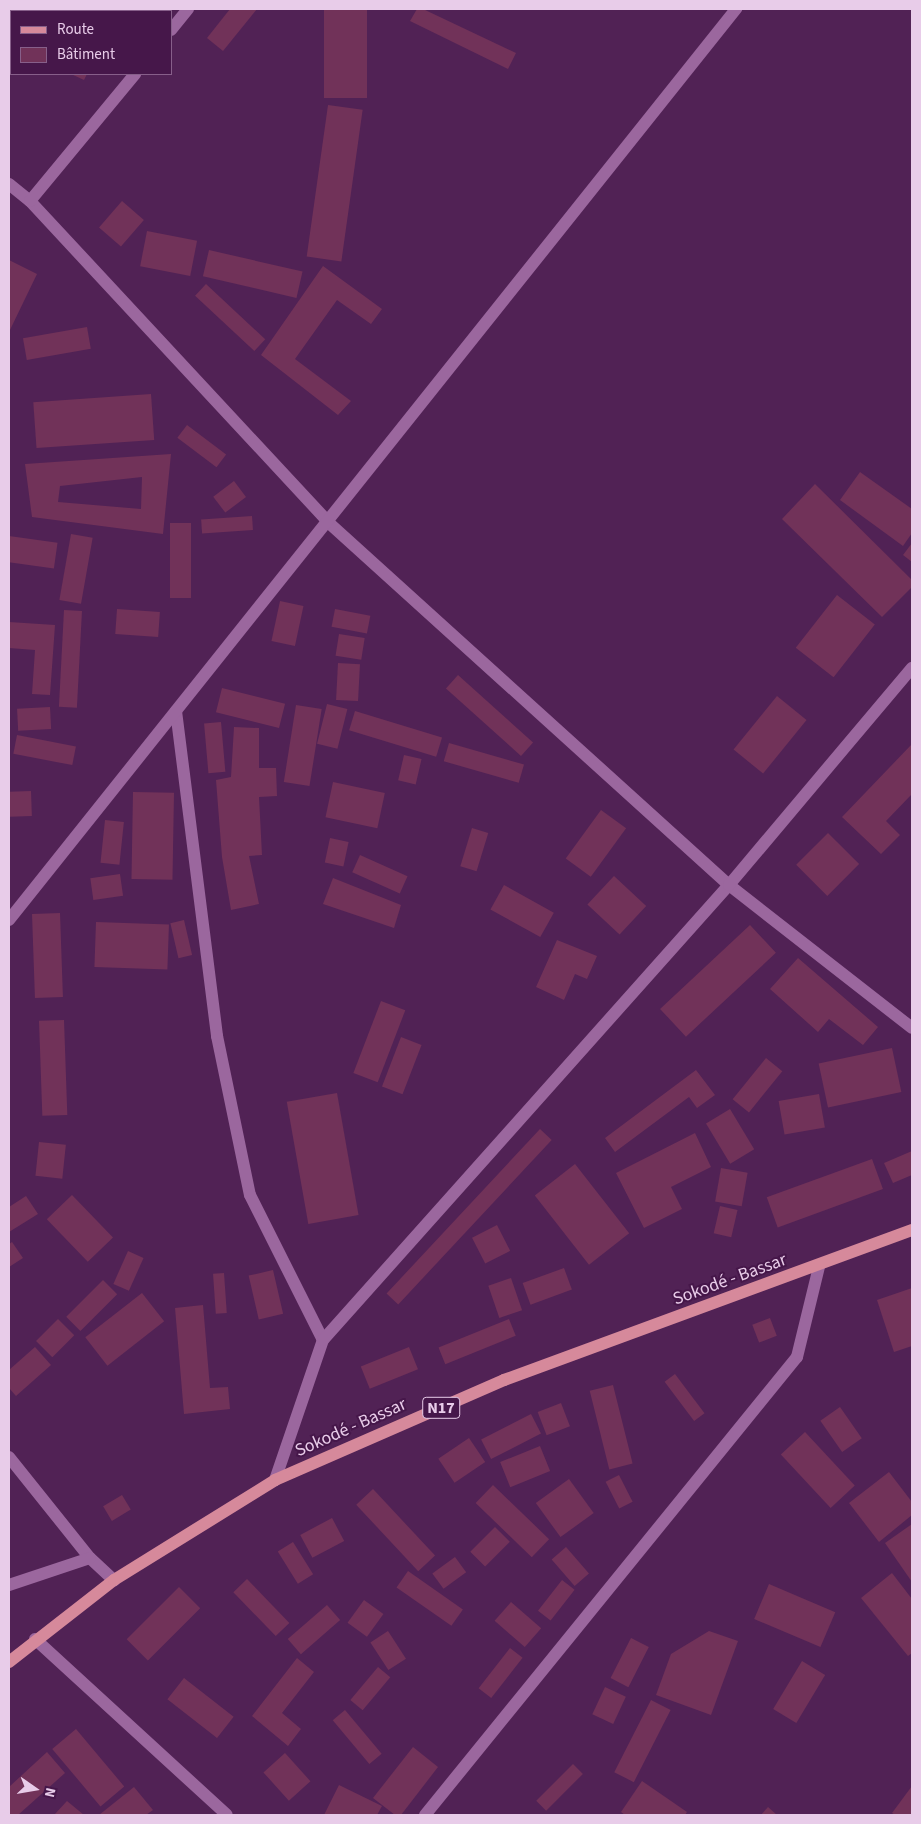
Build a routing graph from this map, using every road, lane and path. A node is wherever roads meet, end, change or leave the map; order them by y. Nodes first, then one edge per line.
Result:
1 (188, 9) edge
2 (736, 9) edge
3 (172, 29) edge
4 (134, 75) edge
5 (9, 184) edge
6 (30, 201) junction
7 (328, 523) junction
8 (912, 668) edge
9 (176, 712) junction
10 (729, 885) junction
11 (9, 920) edge
12 (912, 1028) edge
13 (912, 1230) edge
14 (819, 1267) junction
15 (323, 1340) junction
16 (9, 1457) edge
17 (274, 1480) junction
18 (90, 1558) junction
19 (114, 1580) junction
20 (9, 1586) edge
21 (35, 1639) junction
22 (9, 1662) edge
23 (227, 1815) edge
24 (425, 1815) edge

1 - 3 street
2 - 7 street
4 - 6 street
5 - 6 street
6 - 7 street
7 - 9 street
7 - 10 street
8 - 10 street
9 - 11 street
9 - 15 street
10 - 12 street
10 - 15 street
13 - 14 main road, Sokodé - Bassar / N17
14 - 17 main road, Sokodé - Bassar / N17
14 - 24 street
15 - 17 street
16 - 18 street
17 - 19 main road, Sokodé - Bassar / N17
18 - 19 street
18 - 20 street
19 - 21 main road, Sokodé - Bassar / N17
21 - 22 main road, Sokodé - Bassar / N17
21 - 23 street

